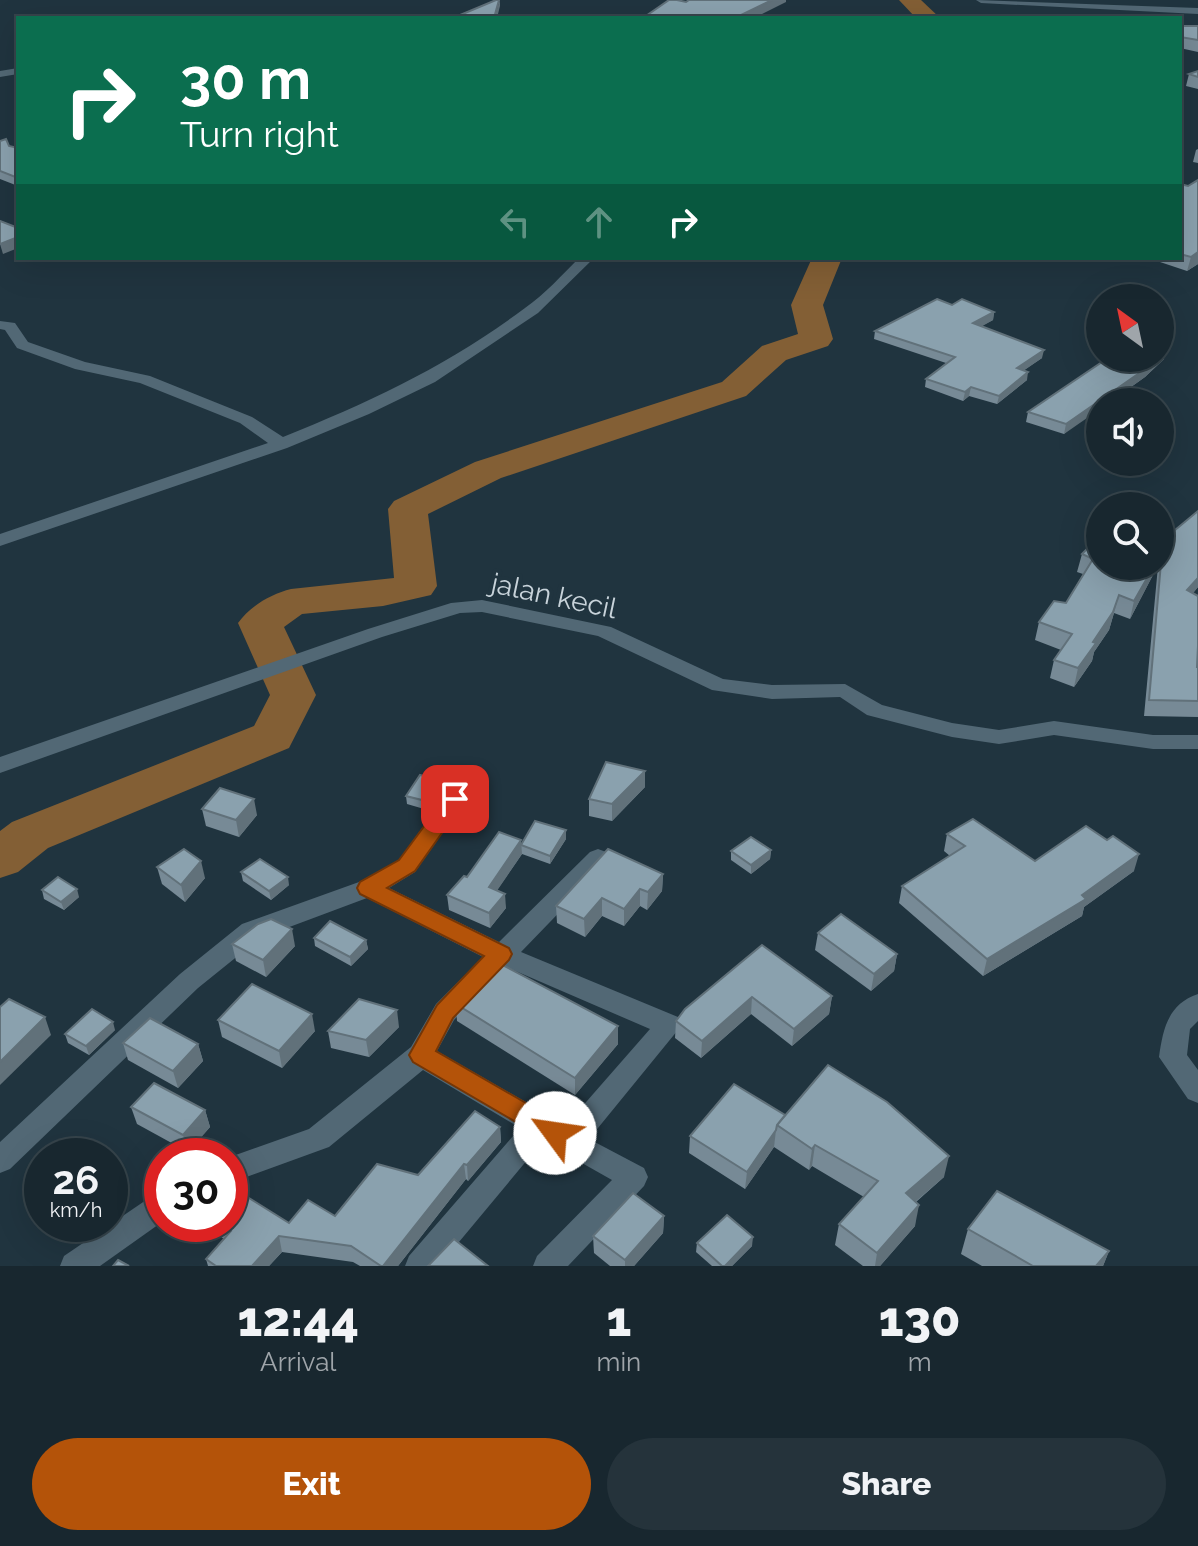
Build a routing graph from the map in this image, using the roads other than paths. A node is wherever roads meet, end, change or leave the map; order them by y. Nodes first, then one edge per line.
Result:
1 (981, 0) edge
2 (1198, 11) edge
3 (585, 260) edge
4 (0, 325) edge
5 (281, 444) junction
6 (0, 540) edge
7 (1198, 742) edge
8 (0, 765) edge
9 (471, 776) dead end
10 (598, 858) edge
11 (368, 888) junction
12 (500, 954) junction
13 (1198, 1005) edge
14 (421, 1055) junction
15 (1198, 1091) edge
16 (540, 1125) junction
17 (569, 1142) junction
18 (0, 1160) edge
19 (248, 1164) edge
20 (144, 1218) edge
21 (75, 1266) edge
22 (420, 1266) edge
23 (548, 1266) edge

1 - 2 street
3 - 5 street
4 - 5 street
5 - 6 street
7 - 8 street, jalan kecil
9 - 11 street
10 - 12 street
11 - 12 street
11 - 18 street
12 - 14 street
12 - 17 street
13 - 15 street
14 - 16 street
14 - 19 street
16 - 17 street
16 - 22 street
17 - 23 street
20 - 21 street

